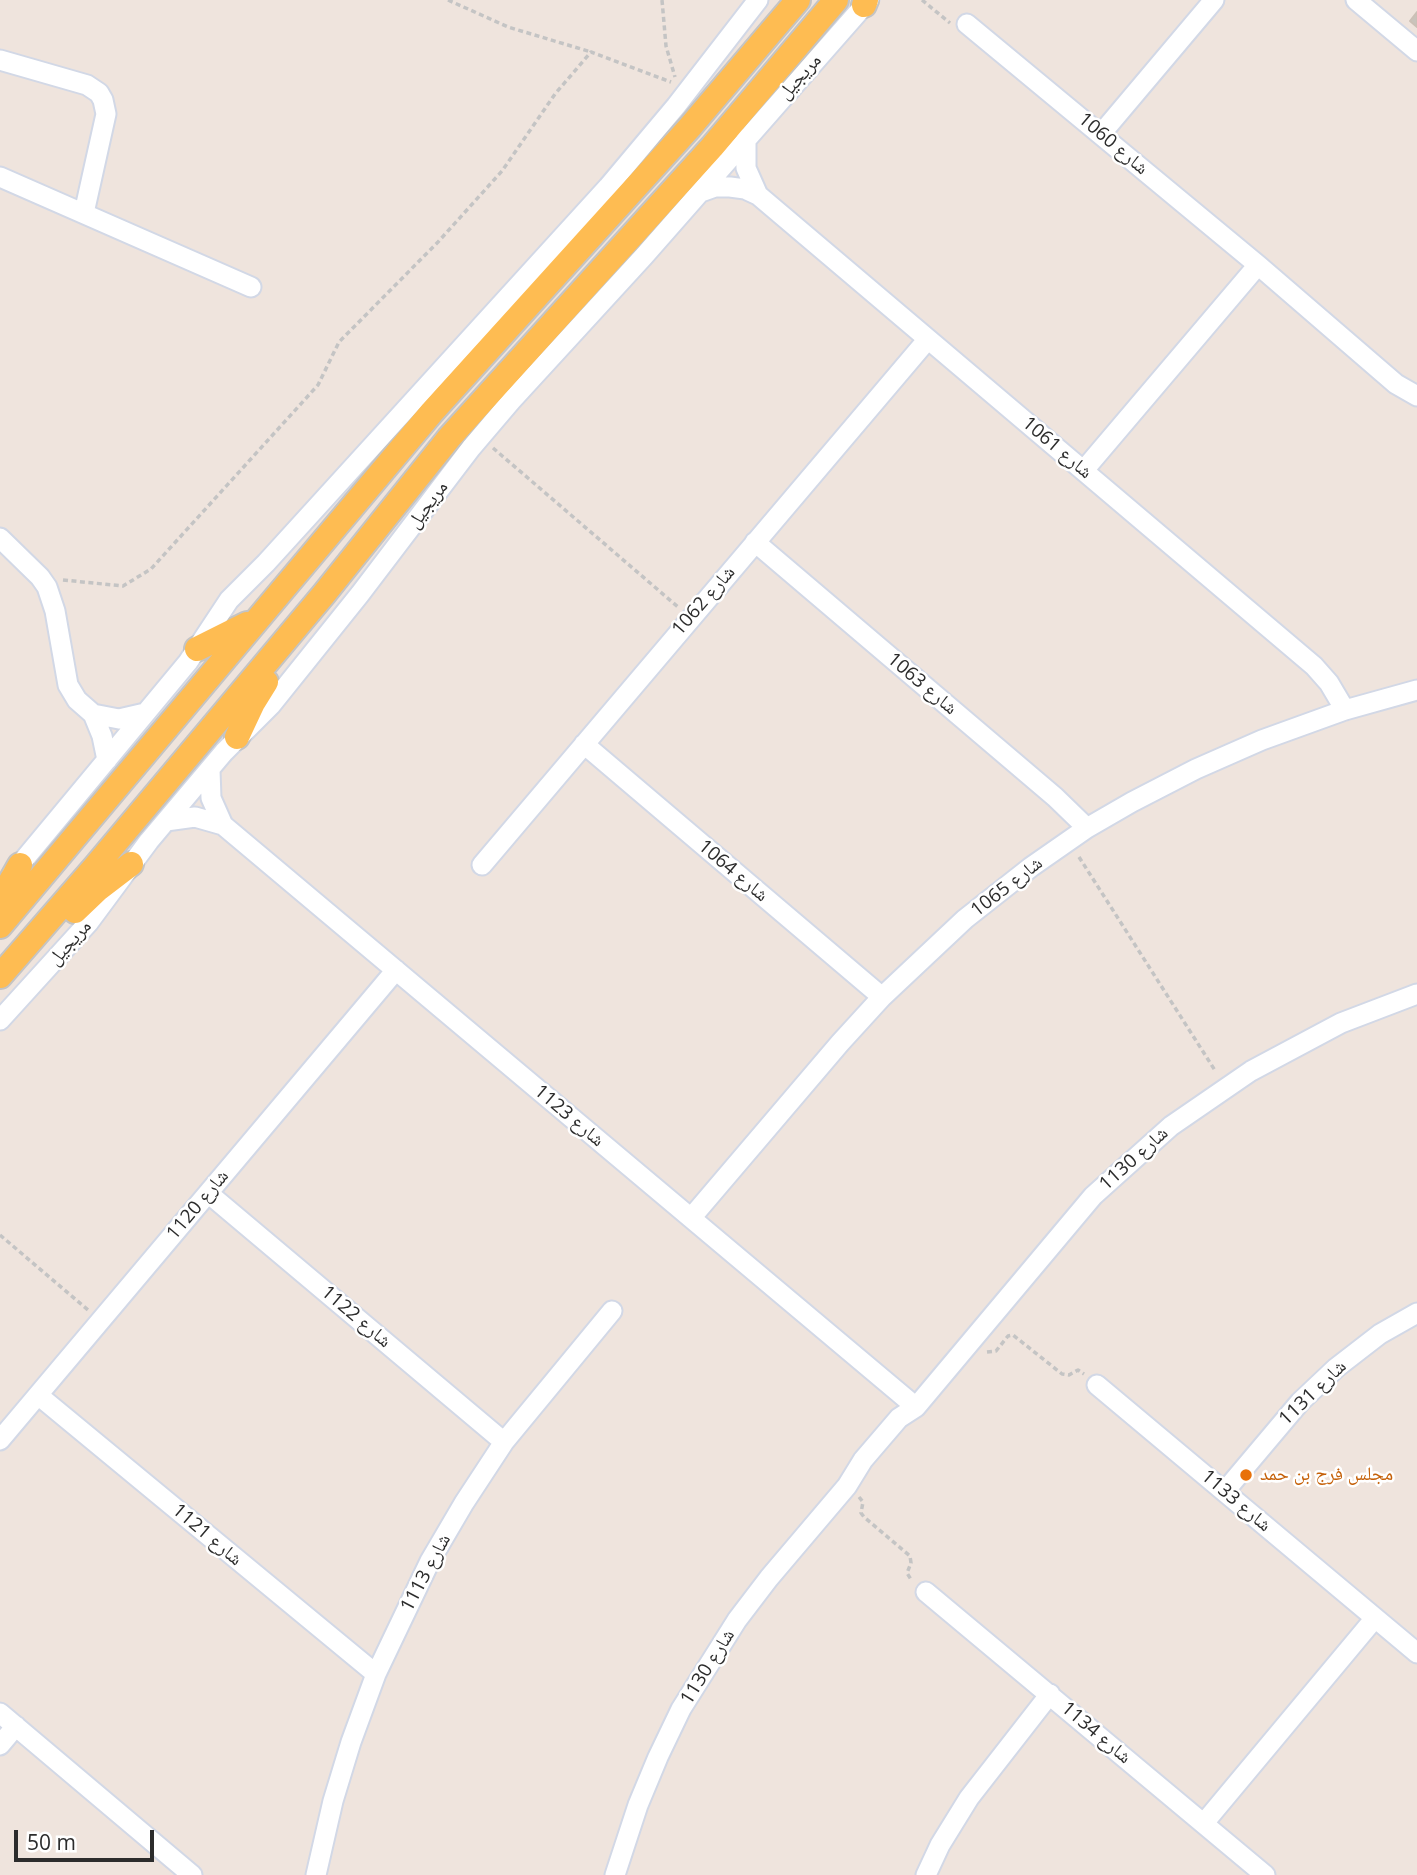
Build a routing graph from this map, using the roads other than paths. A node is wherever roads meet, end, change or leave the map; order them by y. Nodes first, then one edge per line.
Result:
1 (758, 0) edge
2 (799, 0) edge
3 (836, 0) edge
4 (1214, 0) edge
5 (1356, 0) edge
6 (866, 2) edge
7 (967, 24) road end
8 (1417, 51) edge
9 (0, 60) edge
10 (1101, 134) junction
11 (746, 138) junction
12 (0, 177) edge
13 (701, 192) junction
14 (758, 195) junction
15 (84, 214) junction
16 (1258, 265) junction
17 (251, 287) dead end
18 (928, 339) junction
19 (1417, 396) edge
20 (1084, 470) junction
21 (0, 538) edge
22 (755, 542) junction
23 (324, 594) junction
24 (257, 619) junction
25 (197, 649) junction
26 (1417, 690) edge
27 (1345, 710) junction
28 (145, 713) junction
29 (93, 714) junction
30 (237, 737) junction
31 (584, 744) junction
32 (107, 760) junction
33 (210, 770) junction
34 (166, 821) junction
35 (223, 825) junction
36 (1087, 828) junction
37 (131, 864) junction
38 (20, 865) junction
39 (482, 865) dead end
40 (0, 887) edge
41 (0, 901) edge
42 (0, 926) edge
43 (396, 970) junction
44 (0, 976) edge
45 (0, 989) edge
46 (1417, 994) edge
47 (882, 997) junction
48 (0, 1020) edge
49 (208, 1193) junction
50 (691, 1218) junction
51 (612, 1311) dead end
52 (1417, 1313) edge
53 (1097, 1385) road end
54 (38, 1395) junction
55 (916, 1407) junction
56 (0, 1440) edge
57 (504, 1442) junction
58 (1225, 1491) junction
59 (926, 1592) road end
60 (1375, 1618) junction
61 (1417, 1653) edge
62 (376, 1674) junction
63 (1050, 1694) junction
64 (0, 1713) edge
65 (16, 1726) junction
66 (0, 1745) edge
67 (1204, 1823) junction
68 (192, 1875) edge
69 (316, 1875) edge
70 (615, 1875) edge
71 (926, 1875) edge
72 (1265, 1875) edge

1 - 25 street
2 - 24 main road
3 - 23 main road, مريجيل
4 - 10 street
5 - 8 street
6 - 11 street, مريجيل
7 - 10 street, شارع 1060
9 - 15 street
10 - 16 street, شارع 1060
11 - 13 street, مريجيل
11 - 14 street, شارع 1061
12 - 15 street
13 - 14 street, شارع 1061
13 - 30 street, مريجيل
14 - 18 street, شارع 1061
15 - 17 street
16 - 19 street, شارع 1060
16 - 20 street
18 - 20 street, شارع 1061
18 - 22 street, شارع 1062
20 - 27 street, شارع 1061
21 - 29 street
22 - 31 street, شارع 1062
22 - 36 street, شارع 1063
23 - 30 main road
23 - 44 main road, مريجيل
24 - 25 main road
24 - 42 main road
25 - 28 street
26 - 27 street, شارع 1065
27 - 36 street, شارع 1065
28 - 29 street
28 - 32 street
29 - 32 street
30 - 33 street, مريجيل
31 - 39 street, شارع 1062
31 - 47 street, شارع 1064
32 - 38 street
33 - 34 street, مريجيل
33 - 35 street, شارع 1123
34 - 35 street, شارع 1123
34 - 37 street, مريجيل
35 - 43 street, شارع 1123
36 - 47 street, شارع 1065
37 - 45 main road
37 - 48 street, مريجيل
38 - 40 street
38 - 41 main road
43 - 49 street, شارع 1120
43 - 50 street, شارع 1123
46 - 55 street, شارع 1130
47 - 50 street, شارع 1065
49 - 54 street, شارع 1120
49 - 57 street, شارع 1122
50 - 55 street, شارع 1123
51 - 57 street, شارع 1113
52 - 58 street, شارع 1131
53 - 58 street, شارع 1133
54 - 56 street, شارع 1120
54 - 62 street, شارع 1121
55 - 70 street, شارع 1130
57 - 62 street, شارع 1113
58 - 60 street, شارع 1133
59 - 63 street, شارع 1134
60 - 61 street, شارع 1133
60 - 67 street
62 - 69 street, شارع 1113
63 - 67 street, شارع 1134
63 - 71 street
64 - 65 street
65 - 66 street
65 - 68 street
67 - 72 street, شارع 1134

